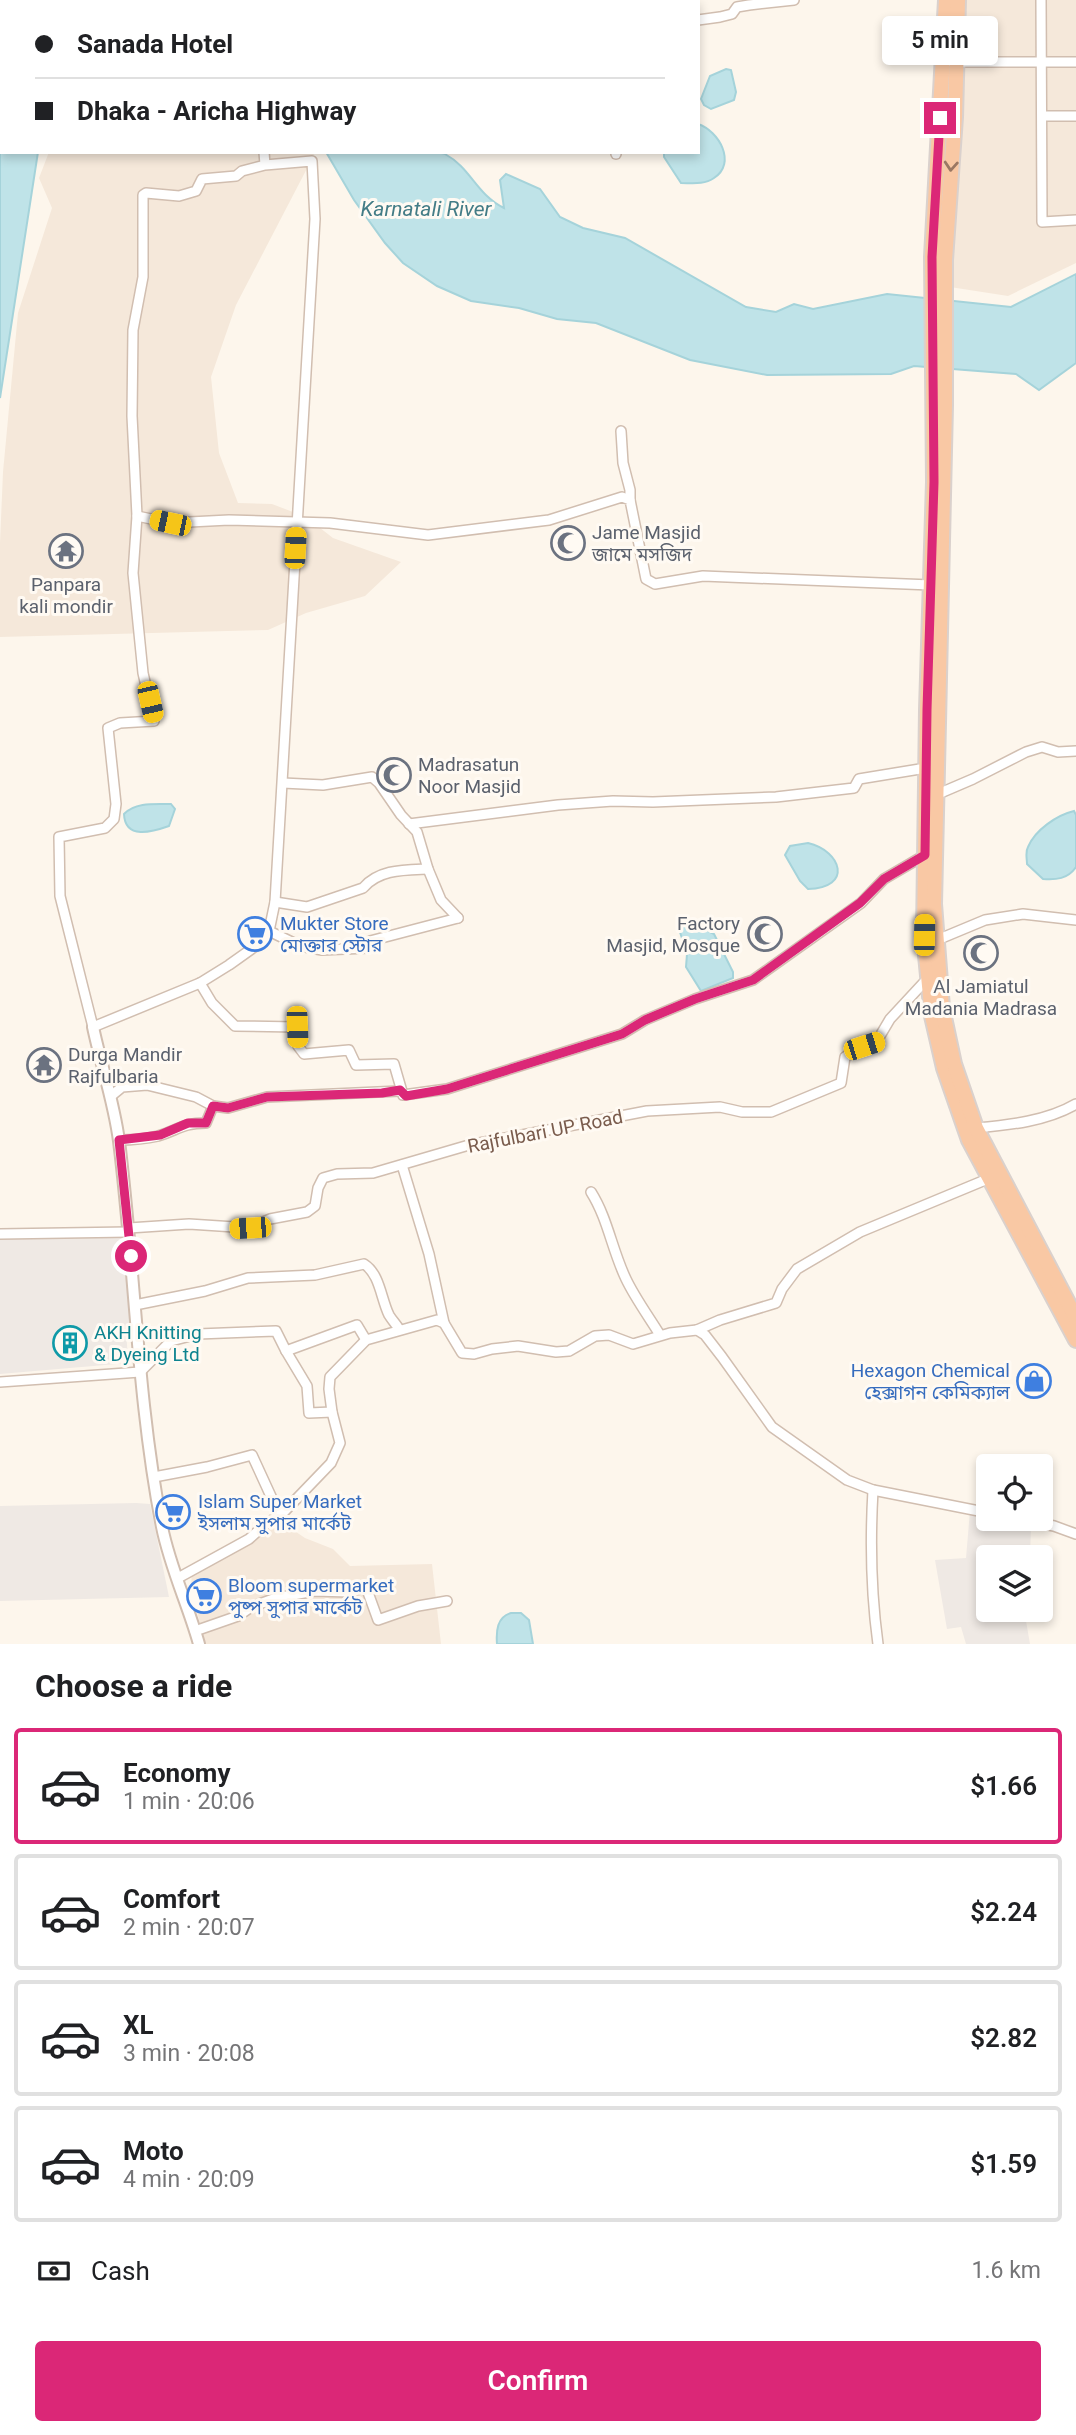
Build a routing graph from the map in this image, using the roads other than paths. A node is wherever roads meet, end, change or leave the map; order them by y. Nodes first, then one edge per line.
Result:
1 (794, 0) edge
2 (946, 0) edge
3 (958, 0) edge
4 (1041, 0) edge
5 (738, 4) edge
6 (700, 20) edge
7 (1042, 61) junction
8 (949, 62) junction
9 (1076, 62) edge
10 (1043, 116) junction
11 (1076, 116) edge
12 (264, 154) edge
13 (265, 165) junction
14 (1076, 220) edge
15 (939, 405) junction
16 (621, 431) dead end
17 (630, 500) junction
18 (137, 516) junction
19 (297, 522) junction
20 (931, 585) junction
21 (1076, 751) edge
22 (926, 768) junction
23 (283, 783) junction
24 (938, 794) junction
25 (409, 824) junction
26 (925, 855) junction
27 (428, 869) junction
28 (275, 902) junction
29 (1076, 920) edge
30 (269, 931) junction
31 (937, 940) junction
32 (928, 978) junction
33 (200, 984) junction
34 (93, 1027) junction
35 (400, 1090) junction
36 (111, 1096) junction
37 (1076, 1104) edge
38 (213, 1106) junction
39 (976, 1128) junction
40 (119, 1140) junction
41 (402, 1165) junction
42 (990, 1178) junction
43 (592, 1192) dead end
44 (129, 1230) junction
45 (0, 1234) edge
46 (135, 1305) junction
47 (1076, 1318) edge
48 (444, 1323) junction
49 (399, 1329) junction
50 (697, 1330) junction
51 (660, 1335) junction
52 (366, 1340) junction
53 (1076, 1340) edge
54 (286, 1351) junction
55 (140, 1372) junction
56 (0, 1382) edge
57 (332, 1412) junction
58 (154, 1477) junction
59 (873, 1490) junction
60 (976, 1510) edge
61 (280, 1516) junction
62 (1053, 1526) edge
63 (1076, 1534) edge
64 (178, 1578) junction
65 (447, 1601) dead end
66 (195, 1632) junction
67 (199, 1644) edge
68 (878, 1644) edge

1 - 5 street
2 - 8 highway
3 - 8 highway
4 - 7 street
5 - 6 street
7 - 8 street
7 - 9 street
7 - 10 street
8 - 15 highway
10 - 11 street
10 - 14 street
12 - 13 street
13 - 18 street
13 - 19 street
15 - 20 highway
15 - 24 highway
16 - 17 street
17 - 19 street
17 - 20 street
18 - 19 street
18 - 34 street
19 - 23 street
20 - 22 highway
21 - 24 street
22 - 25 street
22 - 26 highway
23 - 25 street
23 - 28 street
24 - 31 highway
25 - 27 street
26 - 32 highway
26 - 35 street
27 - 28 street
27 - 30 street
28 - 30 street
29 - 31 street
30 - 33 street
31 - 39 highway
32 - 41 street, Rajfulbari UP Road
32 - 42 highway
33 - 34 street
33 - 35 street
34 - 36 street
35 - 38 street
36 - 38 street
36 - 40 street
37 - 39 street
38 - 40 street
39 - 47 highway
40 - 44 street
41 - 44 street, Rajfulbari UP Road
41 - 48 street
42 - 50 street
42 - 53 highway
43 - 51 street
44 - 45 street
44 - 46 street
46 - 49 street
46 - 55 street
48 - 49 street
48 - 51 street
49 - 52 street
50 - 51 street
50 - 59 street
52 - 54 street
52 - 57 street
54 - 55 street
54 - 57 street
55 - 56 street
55 - 58 street
57 - 61 street
58 - 61 street
58 - 64 street
59 - 60 street
59 - 68 street
61 - 64 street
62 - 63 street
64 - 66 street
65 - 66 street
66 - 67 street

